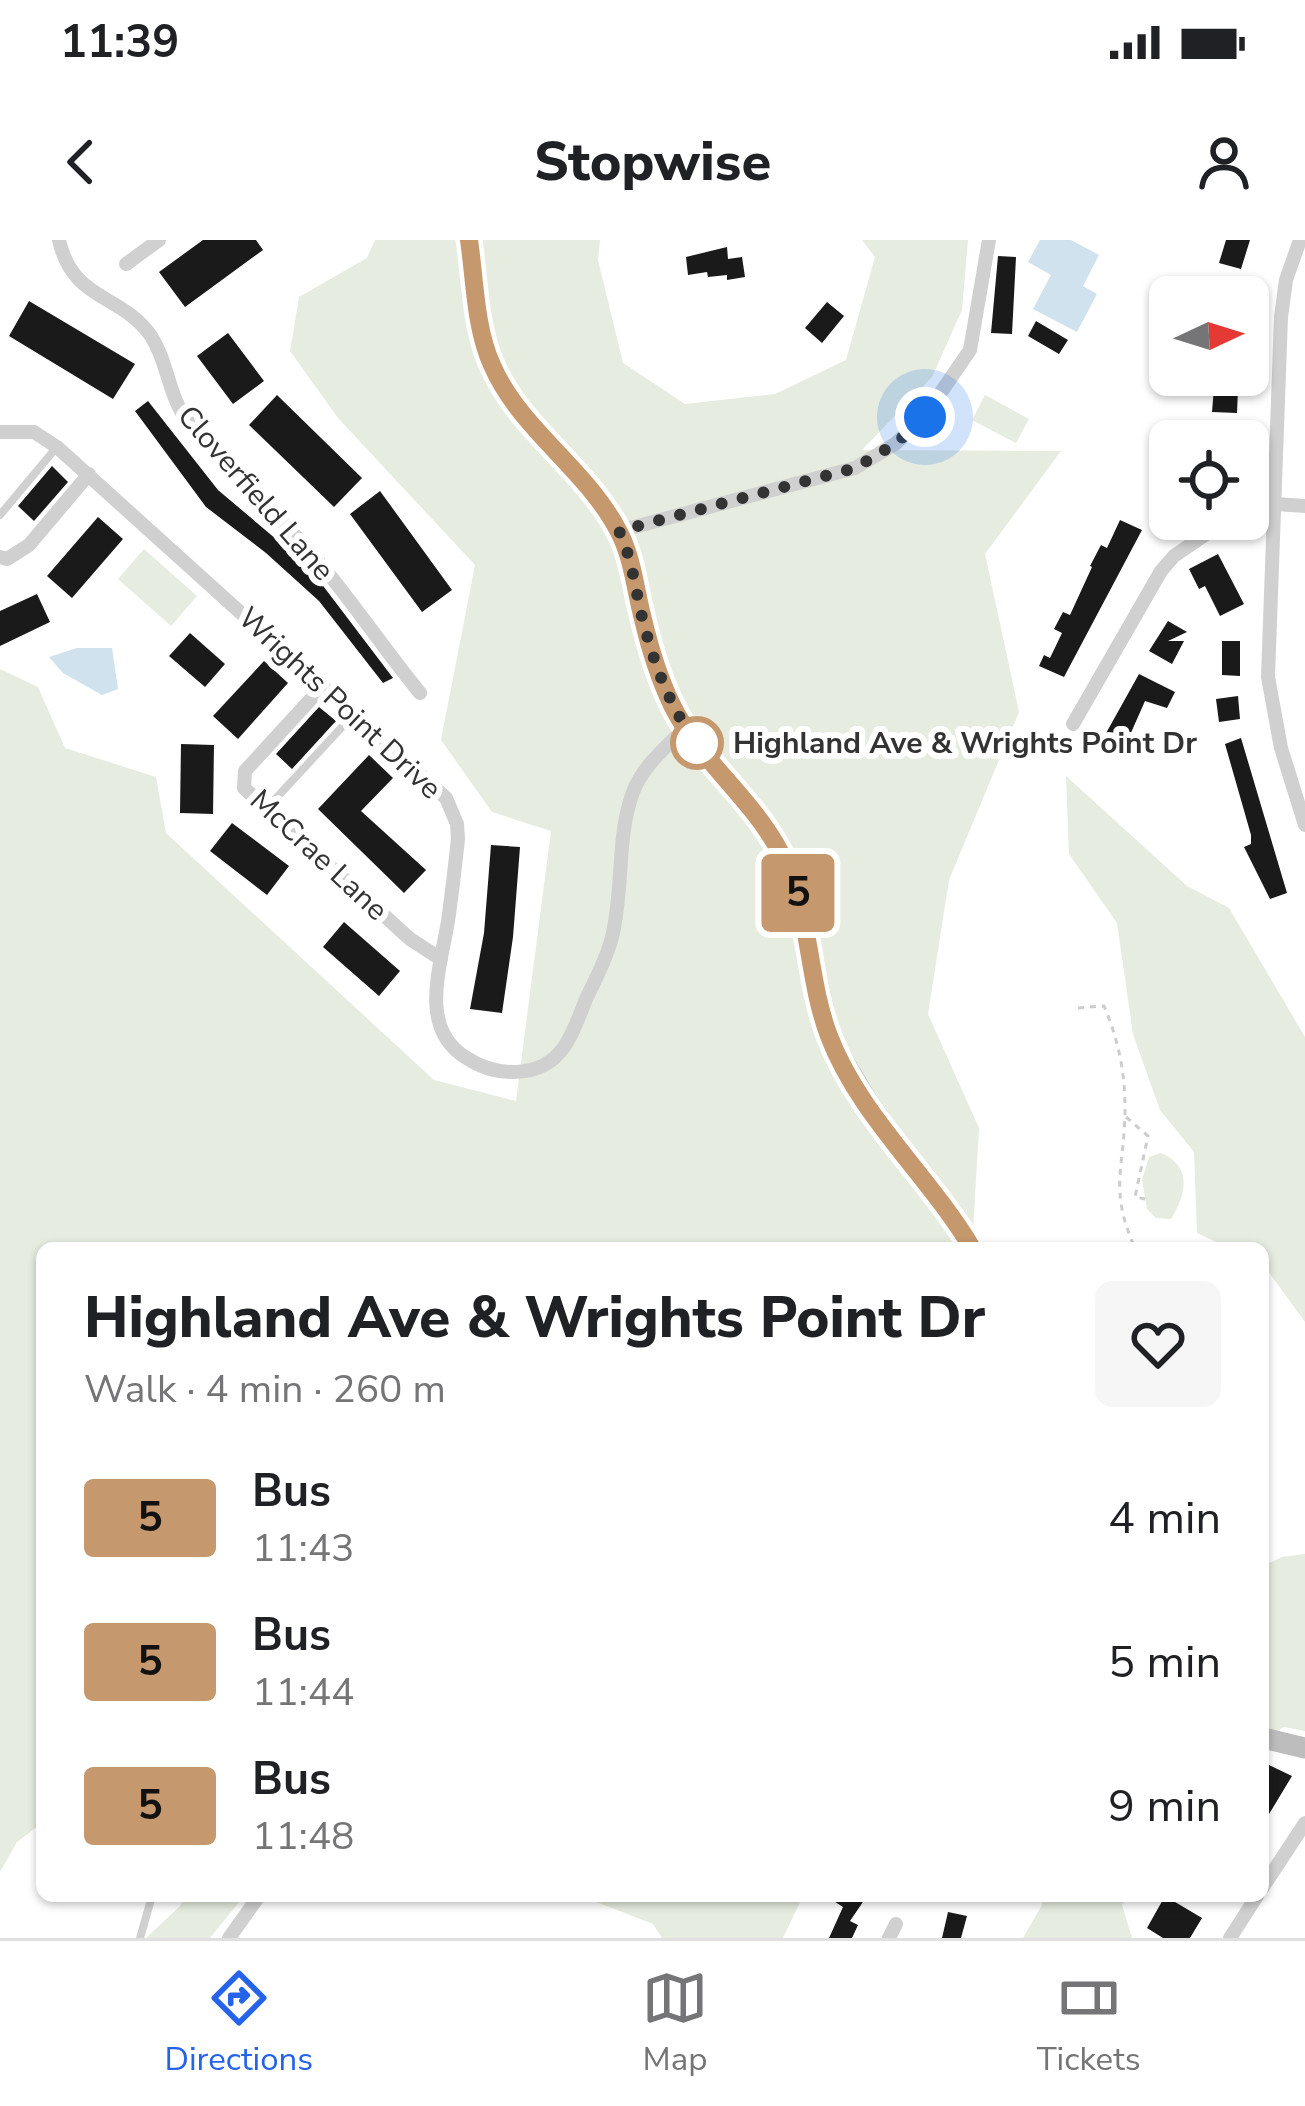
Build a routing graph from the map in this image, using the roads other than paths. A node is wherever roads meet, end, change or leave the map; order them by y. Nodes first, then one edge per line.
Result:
1 (59, 240) edge
2 (159, 240) edge
3 (469, 240) edge
4 (989, 240) edge
5 (1300, 240) edge
6 (126, 264) dead end
7 (0, 432) edge
8 (57, 447) junction
9 (89, 474) junction
10 (1276, 504) junction
11 (1269, 506) edge
12 (1305, 506) edge
13 (0, 515) edge
14 (619, 531) junction
15 (1197, 540) edge
16 (2, 558) edge
17 (323, 686) junction
18 (420, 693) dead end
19 (354, 714) junction
20 (1073, 724) dead end
21 (685, 728) junction
22 (266, 809) junction
23 (1305, 825) edge
24 (441, 959) junction
25 (968, 1242) edge
26 (1269, 1739) edge
27 (1305, 1748) edge
28 (1305, 1822) edge
29 (1269, 1878) edge
30 (150, 1902) edge
31 (255, 1902) edge
32 (1253, 1902) edge
33 (140, 1938) edge
34 (229, 1938) edge
35 (1230, 1938) edge

1 - 18 street, Cloverfield Lane
2 - 6 street
3 - 14 street
4 - 14 street
5 - 10 street
7 - 8 street, Wrights Point Drive
8 - 9 street, Wrights Point Drive
8 - 13 lane
9 - 16 street
9 - 17 street, Wrights Point Drive
10 - 11 street
10 - 12 street
10 - 23 street
14 - 21 street
15 - 20 street
17 - 19 street, Wrights Point Drive
17 - 22 street, McCrae Lane
19 - 22 lane
19 - 24 street, Wrights Point Drive
21 - 24 street, Wrights Point Drive
21 - 25 street
22 - 24 street, McCrae Lane
26 - 27 street
28 - 29 street
30 - 33 lane
31 - 34 street
32 - 35 street

